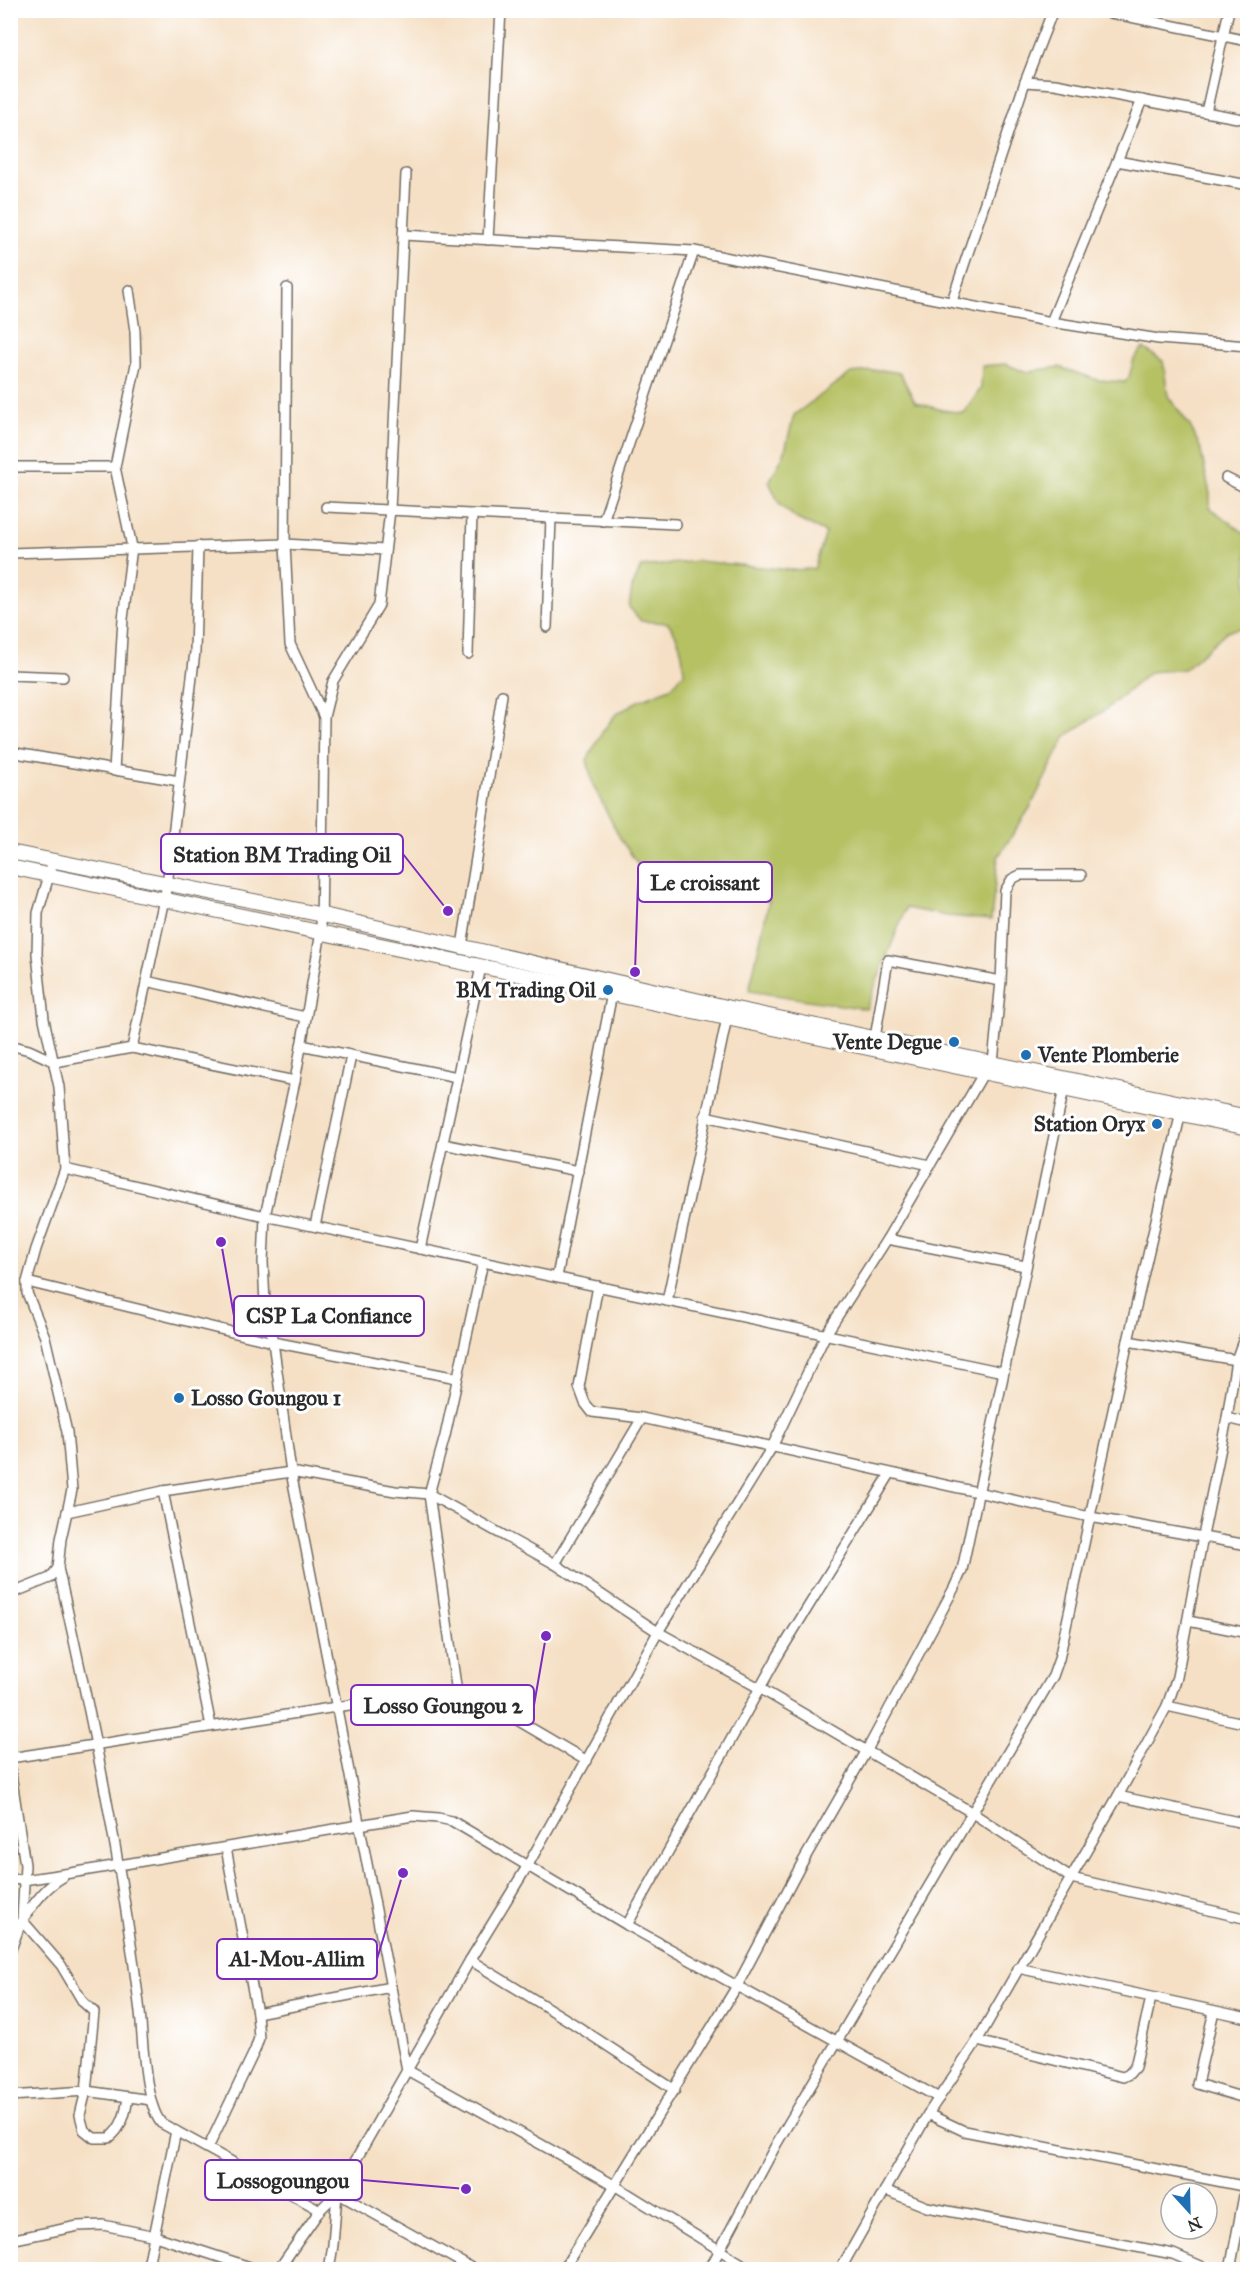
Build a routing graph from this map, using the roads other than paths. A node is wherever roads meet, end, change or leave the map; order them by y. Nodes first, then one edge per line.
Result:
1 (501, 10) edge
2 (1053, 10) edge
3 (1096, 10) edge
4 (1229, 10) edge
5 (1223, 36) junction
6 (1248, 41) edge
7 (1025, 82) junction
8 (1142, 100) junction
9 (1206, 112) junction
10 (1248, 120) edge
11 (1117, 161) junction
12 (406, 174) dead end
13 (1248, 185) edge
14 (403, 235) junction
15 (488, 240) junction
16 (694, 251) junction
17 (287, 288) dead end
18 (129, 290) dead end
19 (952, 301) junction
20 (1051, 322) junction
21 (1248, 346) edge
22 (10, 467) edge
23 (115, 467) junction
24 (1226, 478) dead end
25 (1248, 489) edge
26 (326, 507) dead end
27 (390, 510) junction
28 (472, 514) junction
29 (551, 518) junction
30 (603, 520) junction
31 (676, 524) dead end
32 (285, 544) junction
33 (198, 546) junction
34 (132, 547) junction
35 (385, 550) junction
36 (10, 553) edge
37 (547, 627) dead end
38 (468, 654) dead end
39 (10, 675) edge
40 (63, 677) dead end
41 (502, 695) dead end
42 (324, 717) junction
43 (10, 752) edge
44 (114, 771) junction
45 (179, 781) junction
46 (10, 852) edge
47 (10, 867) edge
48 (51, 868) junction
49 (1081, 875) dead end
50 (165, 891) junction
51 (323, 915) junction
52 (321, 932) junction
53 (462, 946) junction
54 (481, 967) junction
55 (615, 980) junction
56 (146, 981) junction
57 (1001, 981) junction
58 (611, 994) junction
59 (728, 1013) junction
60 (305, 1017) junction
61 (875, 1038) junction
62 (10, 1045) edge
63 (300, 1045) junction
64 (132, 1048) junction
65 (351, 1056) junction
66 (55, 1062) junction
67 (993, 1063) junction
68 (983, 1074) junction
69 (457, 1077) junction
70 (295, 1081) junction
71 (1065, 1084) junction
72 (1182, 1109) junction
73 (705, 1116) junction
74 (1248, 1117) edge
75 (1248, 1128) edge
76 (443, 1144) junction
77 (930, 1165) junction
78 (64, 1169) junction
79 (578, 1171) junction
80 (266, 1216) junction
81 (315, 1226) junction
82 (887, 1239) junction
83 (420, 1249) junction
84 (483, 1262) junction
85 (1026, 1266) junction
86 (557, 1277) junction
87 (27, 1282) junction
88 (598, 1286) junction
89 (667, 1301) junction
90 (1248, 1327) edge
91 (826, 1334) junction
92 (1128, 1341) junction
93 (273, 1342) junction
94 (1236, 1360) junction
95 (1003, 1372) junction
96 (458, 1378) junction
97 (642, 1418) junction
98 (1227, 1418) junction
99 (1248, 1422) edge
100 (772, 1446) junction
101 (291, 1472) junction
102 (890, 1474) junction
103 (163, 1491) junction
104 (978, 1491) junction
105 (429, 1494) junction
106 (67, 1512) junction
107 (1090, 1516) junction
108 (1203, 1536) junction
109 (1248, 1545) edge
110 (555, 1564) junction
111 (58, 1568) junction
112 (10, 1594) edge
113 (1188, 1621) junction
114 (658, 1632) junction
115 (1248, 1633) edge
116 (761, 1689) junction
117 (457, 1694) junction
118 (336, 1706) junction
119 (1167, 1706) junction
120 (1248, 1724) edge
121 (211, 1726) junction
122 (97, 1744) junction
123 (867, 1750) junction
124 (10, 1758) edge
125 (587, 1761) junction
126 (10, 1767) edge
127 (1118, 1796) junction
128 (971, 1812) junction
129 (1248, 1824) edge
130 (359, 1827) junction
131 (226, 1848) junction
132 (117, 1865) junction
133 (528, 1865) junction
134 (71, 1873) junction
135 (1071, 1878) junction
136 (10, 1879) edge
137 (23, 1880) junction
138 (1248, 1919) edge
139 (22, 1920) junction
140 (627, 1925) junction
141 (10, 1952) edge
142 (470, 1960) junction
143 (1018, 1968) junction
144 (737, 1986) junction
145 (391, 1987) junction
146 (1151, 1998) junction
147 (1214, 2011) junction
148 (256, 2013) junction
149 (1248, 2018) edge
150 (977, 2041) junction
151 (837, 2042) junction
152 (407, 2070) junction
153 (675, 2090) junction
154 (86, 2091) junction
155 (10, 2096) edge
156 (128, 2097) junction
157 (939, 2098) junction
158 (1248, 2099) edge
159 (151, 2100) junction
160 (928, 2115) junction
161 (176, 2131) junction
162 (208, 2148) junction
163 (1248, 2174) edge
164 (614, 2185) junction
165 (1246, 2187) edge
166 (885, 2190) junction
167 (337, 2193) junction
168 (320, 2210) junction
169 (155, 2236) junction
170 (10, 2240) edge
171 (721, 2249) junction
172 (147, 2270) edge
173 (259, 2270) edge
174 (278, 2270) edge
175 (329, 2270) edge
176 (475, 2270) edge
177 (564, 2270) edge
178 (709, 2270) edge
179 (752, 2270) edge
180 (840, 2270) edge
181 (1210, 2270) edge
182 (1230, 2270) edge

1 - 15 street
2 - 7 street
3 - 5 street
4 - 5 street
5 - 6 street
5 - 9 street
7 - 8 street
7 - 19 street
8 - 9 street
8 - 11 street
9 - 10 street
11 - 13 street
11 - 20 street
12 - 14 street
14 - 15 street
14 - 27 street
15 - 16 street
16 - 19 street
16 - 30 street
17 - 32 street
18 - 23 street
19 - 20 street
20 - 21 street
22 - 23 street
23 - 34 street
24 - 25 street
26 - 27 street
27 - 28 street
27 - 35 street
28 - 29 street
28 - 38 street
29 - 30 street
29 - 37 street
30 - 31 street
32 - 33 street
32 - 35 street
32 - 42 street
33 - 34 street
33 - 45 street
34 - 36 street
34 - 44 street
35 - 42 street
39 - 40 street
41 - 53 street
42 - 51 street
43 - 44 street
44 - 45 street
45 - 50 street
46 - 48 main road
47 - 48 main road
48 - 50 main road
48 - 66 street
49 - 57 street
50 - 51 main road
50 - 52 main road
50 - 56 street
51 - 52 street
51 - 53 main road
52 - 54 main road
52 - 60 street
53 - 55 main road
54 - 58 main road
54 - 69 street
55 - 58 street
55 - 59 main road
56 - 60 street
56 - 64 street
57 - 61 street
57 - 67 street
58 - 59 main road
58 - 79 street
59 - 61 main road
59 - 68 main road
59 - 73 street
60 - 63 street
61 - 67 main road
62 - 66 street
63 - 65 street
63 - 70 street
64 - 66 street
64 - 70 street
65 - 69 street
65 - 81 street
66 - 78 street
67 - 68 street
67 - 71 main road
68 - 71 main road
68 - 77 street
69 - 76 street
70 - 80 street
71 - 72 main road
71 - 85 street
72 - 74 main road
72 - 75 main road
72 - 92 street
73 - 77 street
73 - 89 street
76 - 79 street
76 - 83 street
77 - 82 street
78 - 80 street
78 - 87 street
79 - 86 street
80 - 81 street
80 - 93 street
81 - 83 street
82 - 85 street
82 - 91 street
83 - 84 street
84 - 86 street
84 - 96 street
85 - 95 street
86 - 88 street
87 - 93 street
87 - 106 street
88 - 89 street
88 - 97 street
89 - 91 street
90 - 94 street
91 - 95 street
91 - 100 street
92 - 94 street
92 - 107 street
93 - 96 street
93 - 101 street
94 - 98 street
95 - 104 street
96 - 105 street
97 - 100 street
97 - 110 street
98 - 99 street
98 - 108 street
100 - 102 street
100 - 114 street
101 - 103 street
101 - 105 street
101 - 118 street
102 - 104 street
102 - 116 street
103 - 106 street
103 - 121 street
104 - 107 street
104 - 123 street
105 - 110 street
105 - 117 street
106 - 111 street
107 - 108 street
107 - 128 street
108 - 109 street
108 - 113 street
110 - 114 street
111 - 112 street
111 - 122 street
113 - 115 street
113 - 119 street
114 - 116 street
114 - 125 street
116 - 123 street
116 - 140 street
117 - 118 street
117 - 125 street
118 - 121 street
118 - 130 street
119 - 120 street
119 - 127 street
121 - 122 street
122 - 124 street
122 - 132 street
123 - 128 street
123 - 144 street
125 - 133 street
126 - 137 street
127 - 129 street
127 - 135 street
128 - 135 street
128 - 151 street
130 - 131 street
130 - 133 street
130 - 145 street
131 - 132 street
131 - 148 street
132 - 134 street
132 - 159 street
133 - 140 street
133 - 142 street
134 - 137 street
134 - 139 street
135 - 138 street
135 - 143 street
136 - 137 street
137 - 139 street
139 - 141 street
139 - 154 street
140 - 144 street
142 - 152 street
142 - 153 street
143 - 146 street
143 - 150 street
144 - 151 street
144 - 153 street
145 - 148 street
145 - 152 street
146 - 147 street
146 - 150 street
147 - 149 street
147 - 158 street
148 - 162 street
150 - 157 street
151 - 157 street
151 - 171 street
152 - 164 street
152 - 167 street
153 - 164 street
154 - 155 street
154 - 156 street
154 - 156 street
156 - 159 street
157 - 160 street
159 - 161 street
160 - 165 street
160 - 166 street
161 - 162 street
161 - 169 street
162 - 168 street
163 - 165 street
164 - 171 street
164 - 177 street
165 - 182 street
166 - 180 street
166 - 181 street
167 - 168 street
167 - 175 street
167 - 176 street
168 - 174 street
169 - 170 street
169 - 172 street
169 - 173 street
171 - 178 street
171 - 179 street

